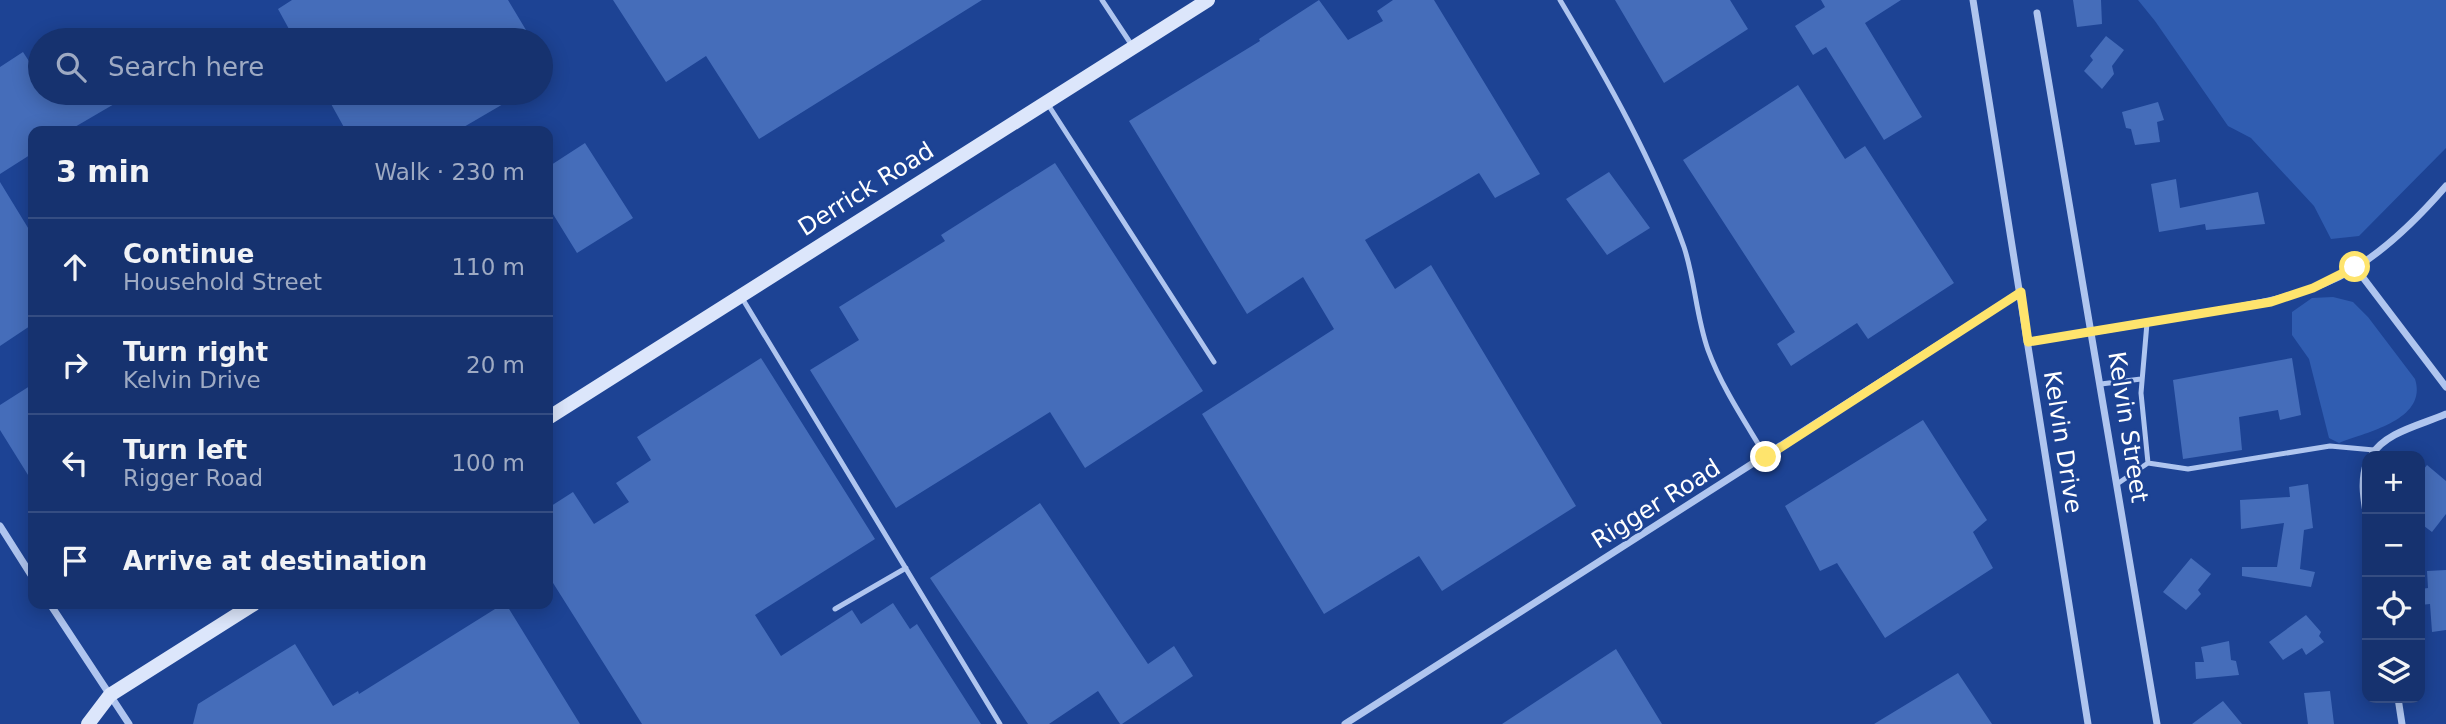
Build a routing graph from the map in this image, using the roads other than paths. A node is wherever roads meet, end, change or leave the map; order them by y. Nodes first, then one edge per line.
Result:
1 (1102, 0) edge
2 (1208, 0) edge
3 (1560, 0) edge
4 (1973, 0) edge
5 (2037, 13) dead end
6 (1133, 47) junction
7 (1046, 102) junction
8 (2446, 186) edge
9 (2355, 267) junction
10 (2021, 292) junction
11 (740, 296) junction
12 (2147, 323) junction
13 (2092, 332) junction
14 (2028, 342) junction
15 (1214, 362) dead end
16 (2141, 379) junction
17 (2101, 384) junction
18 (2446, 387) edge
19 (2446, 414) edge
20 (553, 415) edge
21 (2362, 451) edge
22 (2374, 451) edge
23 (1766, 457) junction
24 (2148, 463) junction
25 (2118, 484) junction
26 (0, 526) edge
27 (906, 568) junction
28 (28, 570) edge
29 (53, 609) edge
30 (246, 609) edge
31 (835, 609) dead end
32 (110, 695) junction
33 (2399, 703) edge
34 (88, 724) edge
35 (129, 724) edge
36 (1000, 724) edge
37 (1345, 724) edge
38 (2088, 724) edge
39 (2157, 724) edge
40 (2402, 724) edge

1 - 6 lane
2 - 6 street, Derrick Road
3 - 23 lane
4 - 10 street, Kelvin Drive
5 - 13 street, Kelvin Street
6 - 7 street, Derrick Road
7 - 11 street, Derrick Road
7 - 15 lane
8 - 9 street
9 - 12 street
9 - 18 street
10 - 14 street, Kelvin Drive
10 - 23 street, Rigger Road
11 - 20 street, Derrick Road
11 - 27 lane
12 - 13 street
12 - 16 lane
13 - 14 street
13 - 17 street, Kelvin Street
14 - 38 street, Kelvin Drive
16 - 17 lane
16 - 24 lane
17 - 25 street, Kelvin Street
19 - 22 street
21 - 24 lane
23 - 37 street, Rigger Road
24 - 25 lane
25 - 39 street, Kelvin Street
26 - 28 street
27 - 31 lane
27 - 36 lane
29 - 32 street
30 - 32 street
32 - 34 street
32 - 35 street
33 - 40 street

